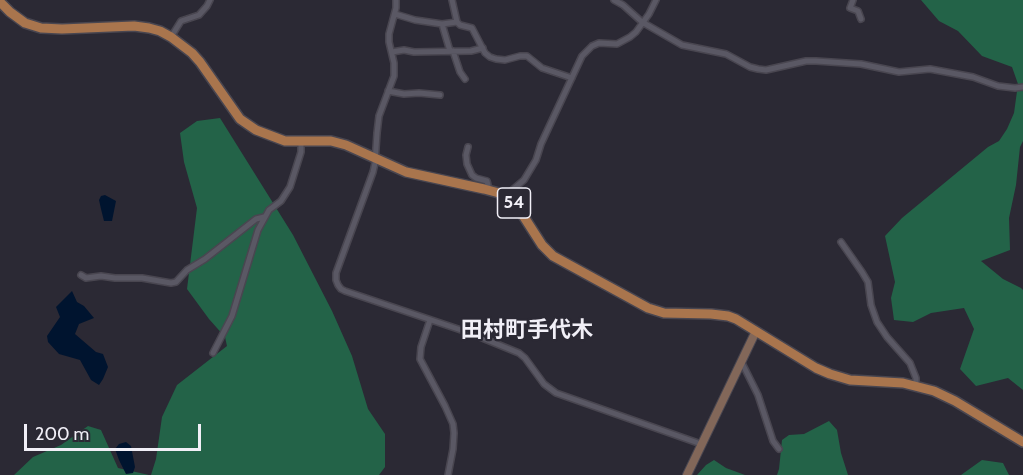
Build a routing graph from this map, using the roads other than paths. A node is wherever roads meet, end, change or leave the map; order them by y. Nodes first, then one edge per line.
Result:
1 (210, 0) edge
2 (396, 0) edge
3 (452, 0) edge
4 (614, 0) edge
5 (656, 0) edge
6 (853, 0) edge
7 (0, 2) edge
8 (395, 15) junction
9 (861, 19) dead end
10 (457, 22) junction
11 (642, 22) junction
12 (442, 24) junction
13 (171, 37) junction
14 (483, 48) junction
15 (452, 51) junction
16 (392, 52) junction
17 (572, 78) junction
18 (465, 79) dead end
19 (1023, 87) edge
20 (388, 91) junction
21 (440, 95) dead end
22 (301, 141) junction
23 (468, 147) dead end
24 (376, 158) junction
25 (484, 189) junction
26 (507, 197) junction
27 (264, 217) junction
28 (841, 243) dead end
29 (81, 275) dead end
30 (430, 320) junction
31 (756, 331) junction
32 (213, 353) dead end
33 (742, 363) junction
34 (916, 386) junction
35 (1023, 442) edge
36 (701, 444) junction
37 (779, 449) dead end
38 (448, 475) edge
39 (687, 475) edge

1 - 13 street
2 - 8 street
3 - 10 street
4 - 11 street
5 - 11 street
6 - 9 street
7 - 13 main road, 54
8 - 12 street
8 - 16 street
10 - 12 street
10 - 14 street
11 - 17 street
11 - 19 street
12 - 15 street
13 - 22 main road, 54
14 - 15 street
14 - 17 street
15 - 16 street
15 - 18 street
16 - 20 street
17 - 26 street
20 - 21 street
20 - 24 street
22 - 24 main road, 54
22 - 27 street
23 - 25 street
24 - 25 main road, 54
24 - 30 street
25 - 26 main road, 54
26 - 31 main road, 54
27 - 29 street
27 - 32 street
28 - 34 street
30 - 36 street
30 - 38 street
31 - 33 street
31 - 34 main road, 54
33 - 36 street
33 - 37 street
34 - 35 main road, 54
36 - 39 street

